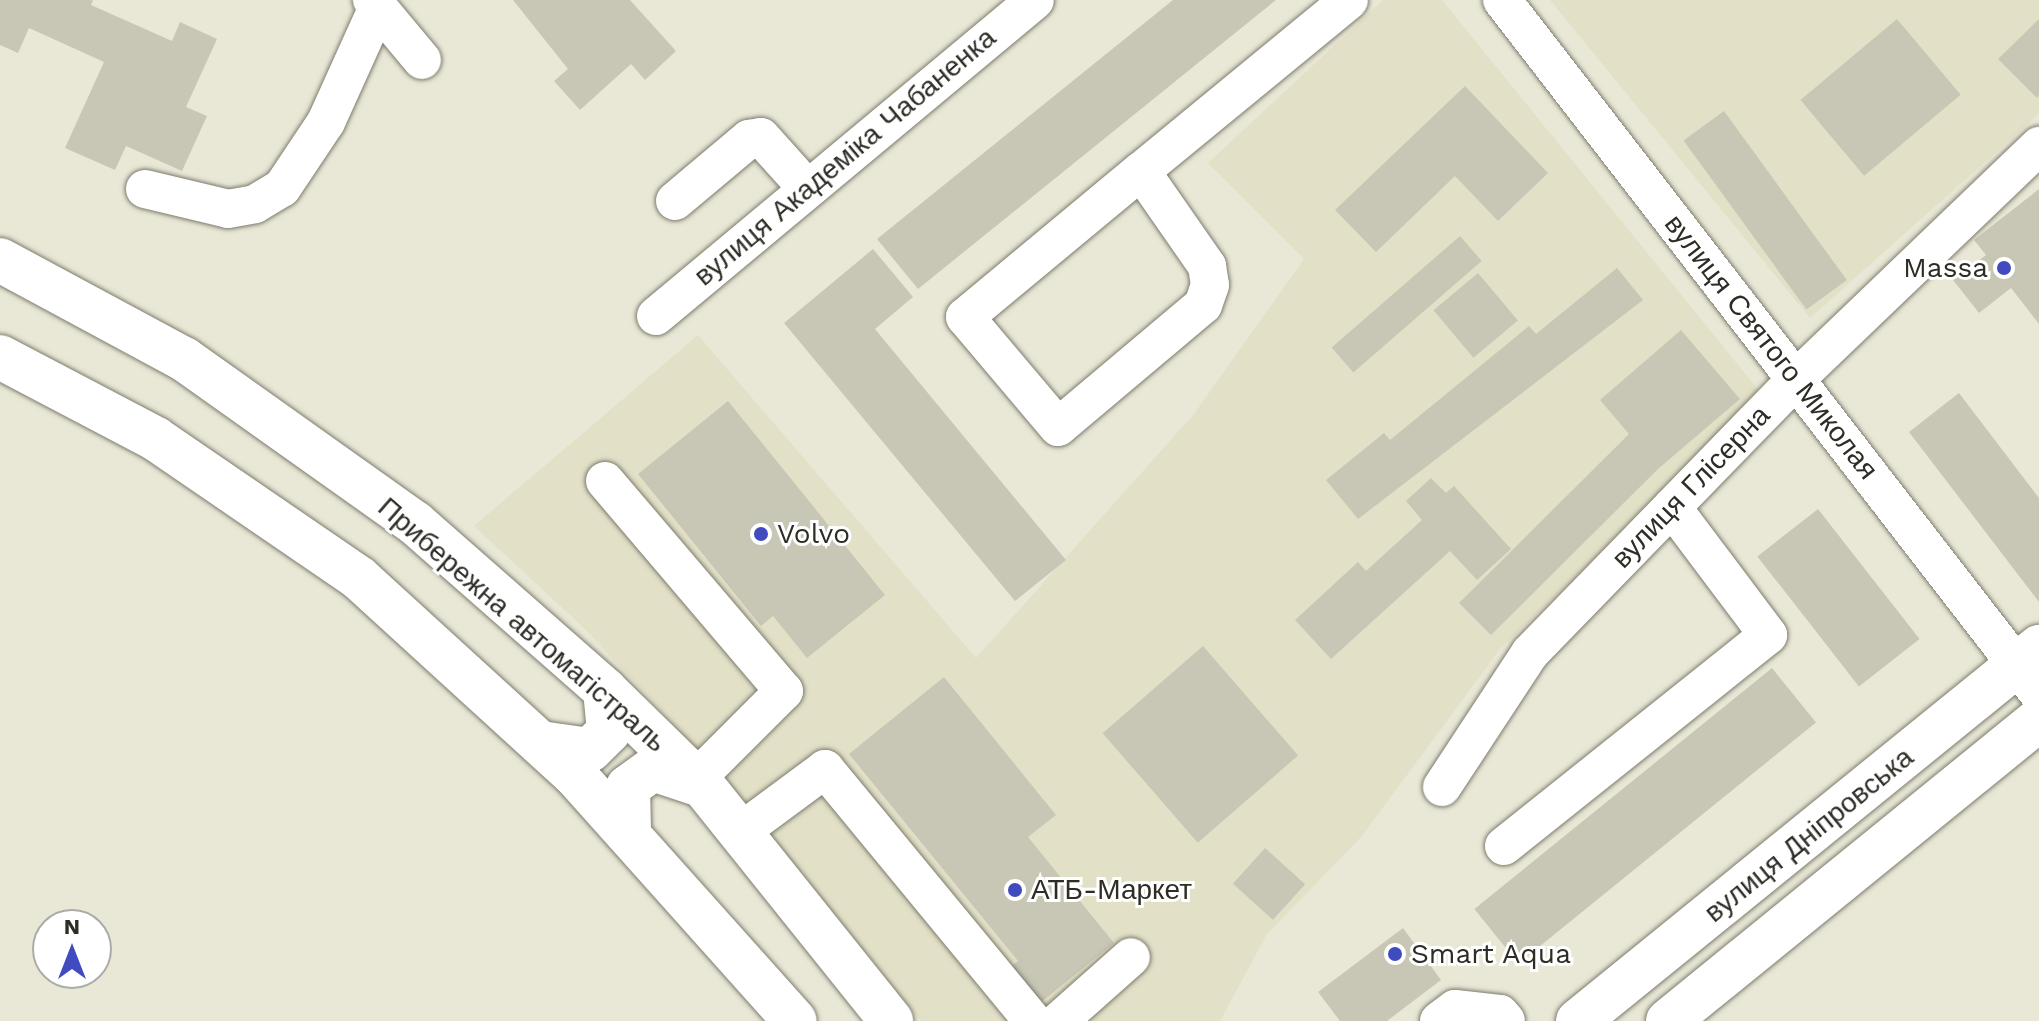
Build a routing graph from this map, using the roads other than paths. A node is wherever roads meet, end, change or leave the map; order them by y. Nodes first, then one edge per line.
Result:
1 (1349, 0) edge
2 (1502, 0) edge
3 (375, 3) edge
4 (1012, 7) edge
5 (422, 60) dead end
6 (2039, 146) edge
7 (1141, 171) junction
8 (805, 186) junction
9 (145, 189) dead end
10 (675, 201) dead end
11 (0, 260) edge
12 (656, 316) dead end
13 (0, 357) edge
14 (1796, 379) junction
15 (605, 481) dead end
16 (1672, 507) junction
17 (2031, 670) edge
18 (605, 690) junction
19 (2039, 719) edge
20 (540, 743) junction
21 (700, 782) junction
22 (1442, 787) dead end
23 (629, 831) junction
24 (740, 832) junction
25 (1504, 846) dead end
26 (1131, 957) dead end
27 (795, 1021) edge
28 (891, 1021) edge
29 (1033, 1021) edge
30 (1059, 1021) edge
31 (1439, 1021) edge
32 (1506, 1021) edge
33 (1578, 1021) edge
34 (1668, 1021) edge

1 - 7 street
2 - 14 street, вулиця Святого Миколая
3 - 5 street
3 - 9 street
4 - 8 street, вулиця Академіка Чабаненка
6 - 14 street, вулиця Глісерна
7 - 7 street
8 - 10 street
8 - 12 street, вулиця Академіка Чабаненка
11 - 18 main road, Прибережна автомагістраль
13 - 20 main road
14 - 16 street, вулиця Глісерна
14 - 17 street, вулиця Святого Миколая
15 - 21 street
16 - 22 street, вулиця Глісерна
16 - 25 street
17 - 33 main road, вулиця Дніпровська
18 - 20 main road
18 - 21 main road, Прибережна автомагістраль
19 - 34 main road, вулиця Дніпровська
20 - 23 main road
21 - 23 main road
21 - 24 main road, Прибережна автомагістраль
23 - 27 main road
24 - 28 main road, Прибережна автомагістраль
24 - 29 street
26 - 30 street
31 - 32 street

